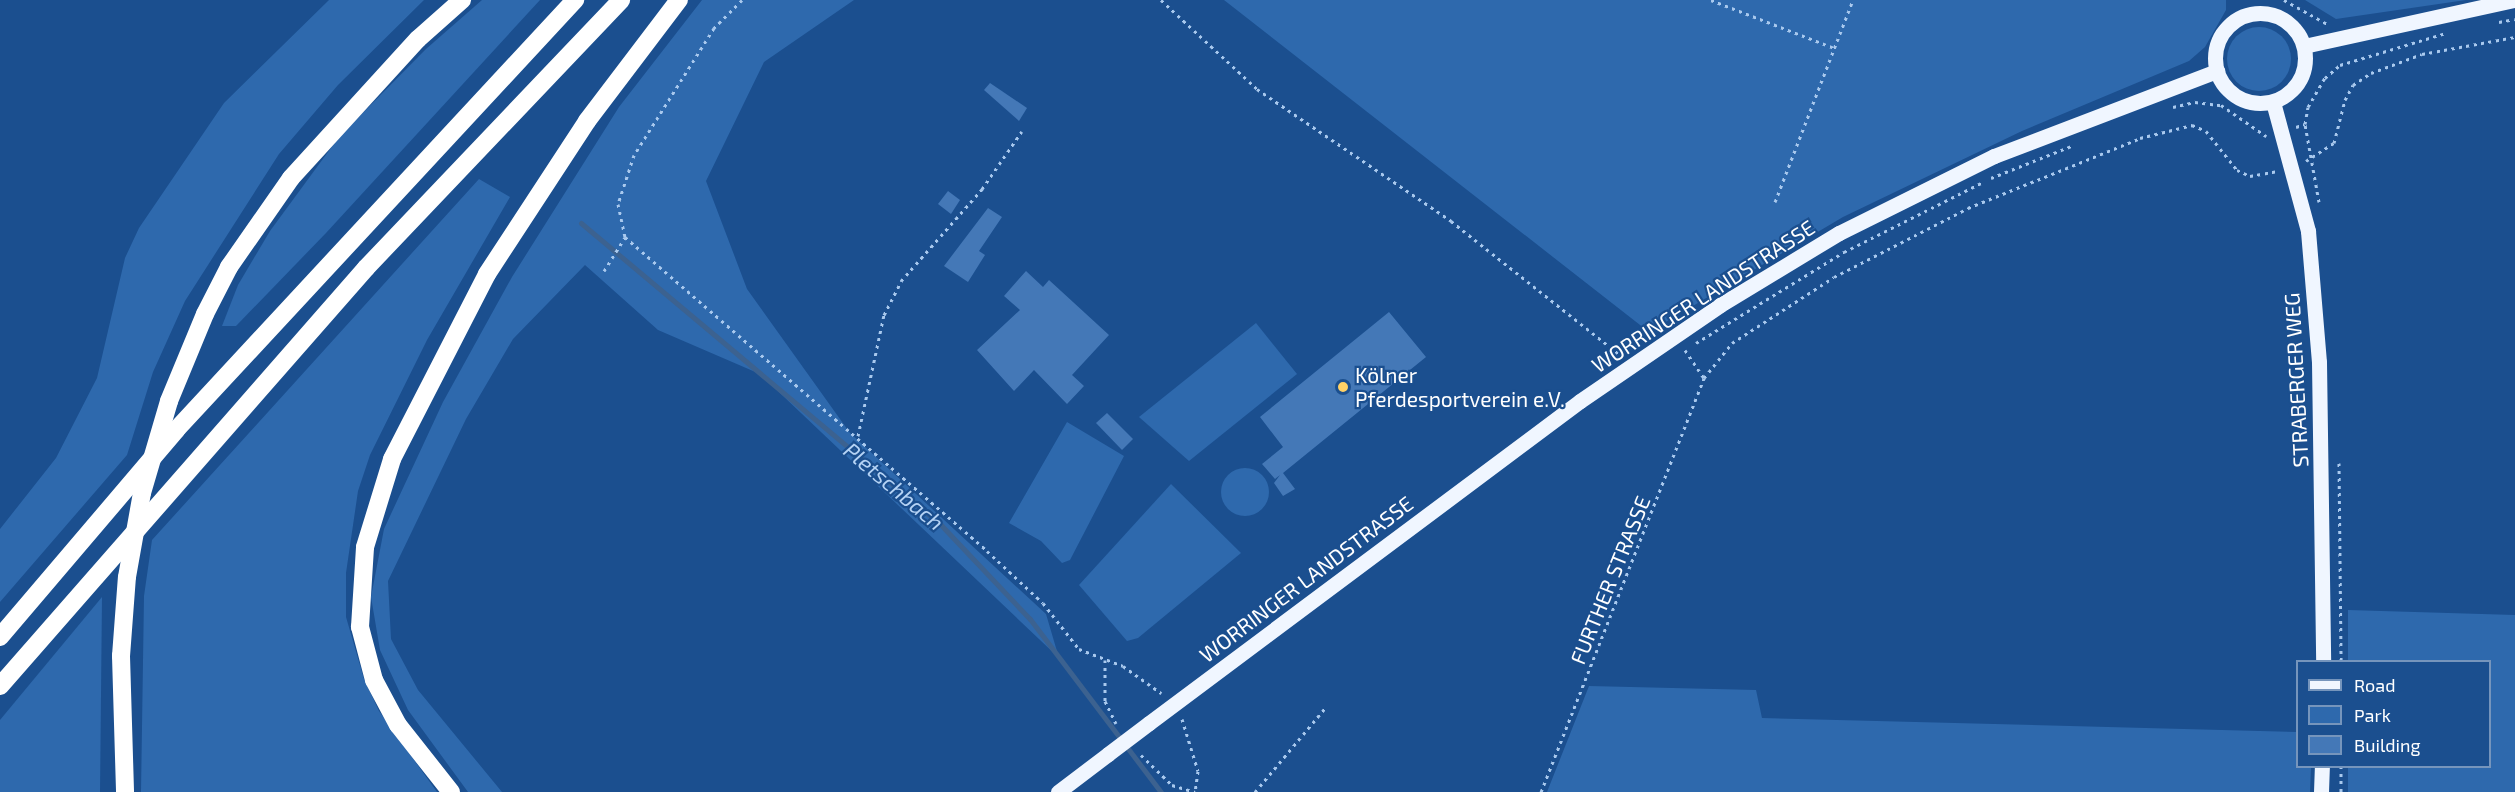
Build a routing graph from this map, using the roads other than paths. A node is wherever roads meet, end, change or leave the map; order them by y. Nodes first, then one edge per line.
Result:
1 (462, 0) edge
2 (575, 0) edge
3 (621, 0) edge
4 (679, 0) edge
5 (2513, 0) edge
6 (2245, 8) edge
7 (2304, 46) junction
8 (2217, 71) junction
9 (2273, 102) junction
10 (0, 637) edge
11 (2323, 660) edge
12 (0, 686) edge
13 (2322, 768) edge
14 (125, 792) edge
15 (451, 792) edge
16 (1058, 792) edge
17 (2321, 792) edge

1 - 14 highway, bridge
2 - 10 highway
3 - 12 highway
4 - 15 highway
5 - 7 main road
6 - 7 main road
6 - 8 main road
7 - 9 main road
8 - 9 main road
8 - 16 main road, WORRINGER LANDSTRASSE, bridge
9 - 11 main road, STRABERGER WEG
13 - 17 main road

